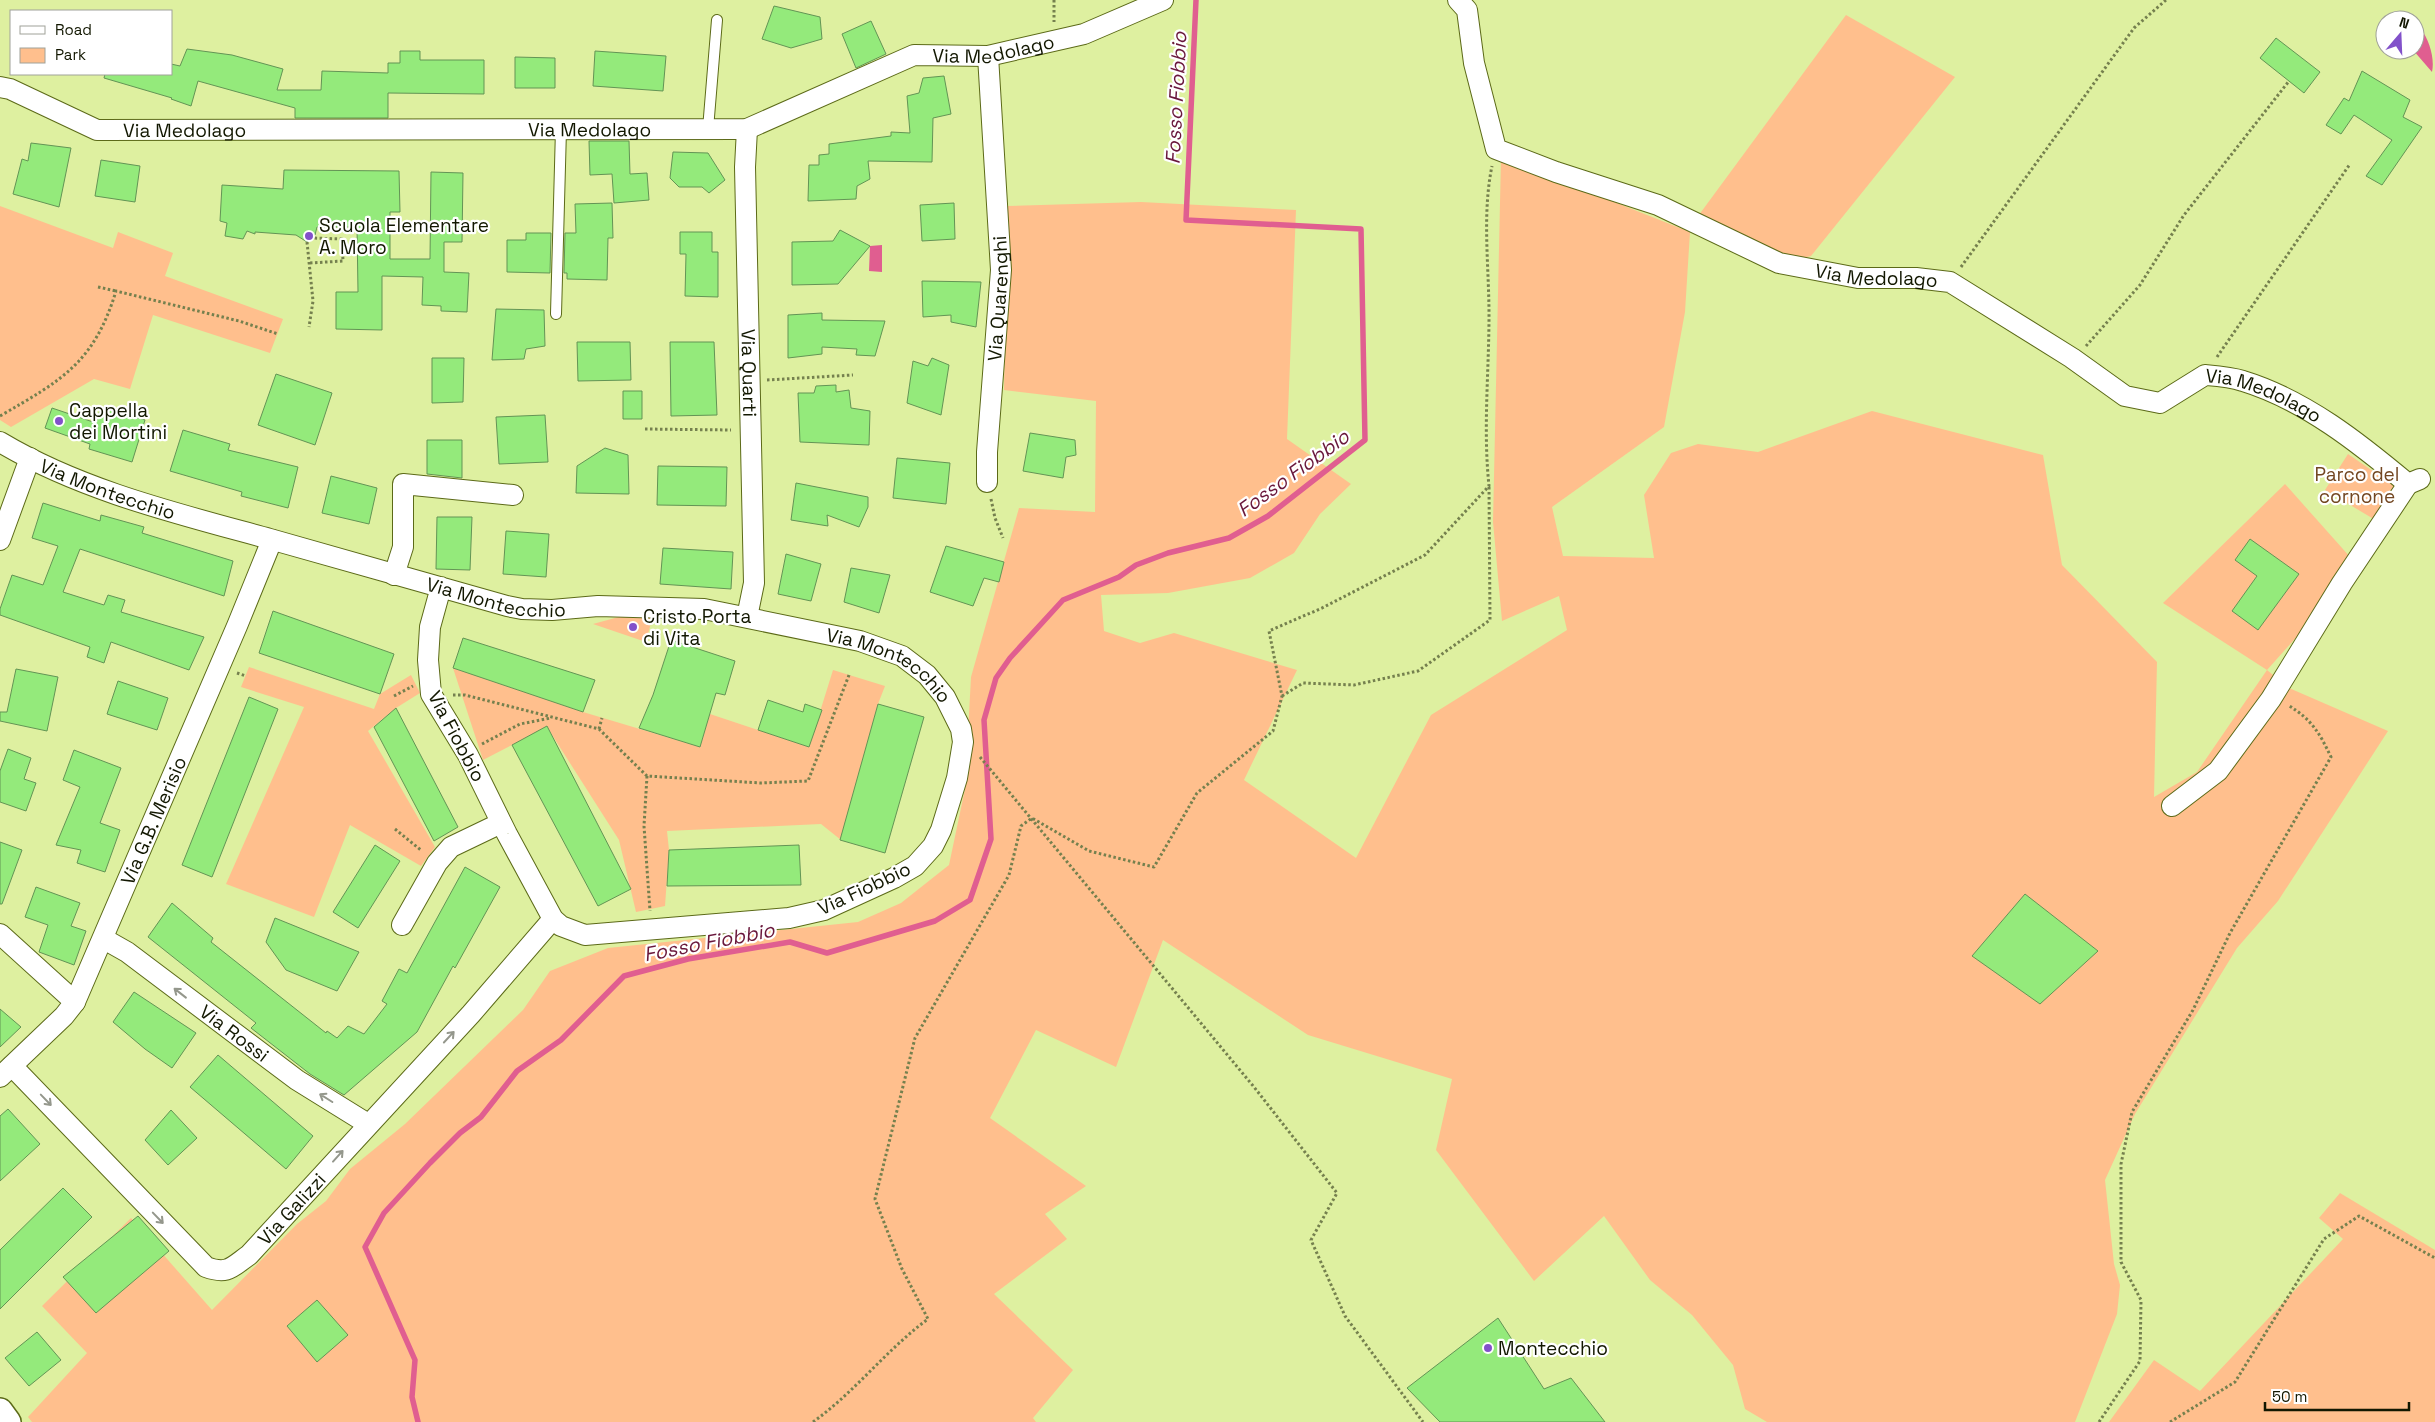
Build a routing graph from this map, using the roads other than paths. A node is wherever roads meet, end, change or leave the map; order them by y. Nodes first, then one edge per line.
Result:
1 (1163, 0) edge
2 (1458, 0) edge
3 (717, 20) dead end
4 (988, 56) junction
5 (0, 87) edge
6 (561, 129) junction
7 (708, 129) junction
8 (747, 129) junction
9 (556, 314) dead end
10 (0, 442) edge
11 (30, 458) junction
12 (988, 482) road end
13 (513, 496) dead end
14 (0, 540) edge
15 (272, 540) junction
16 (394, 574) junction
17 (441, 587) junction
18 (747, 617) junction
19 (969, 746) joint
20 (2172, 806) dead end
21 (502, 823) junction
22 (553, 919) junction
23 (402, 925) dead end
24 (0, 934) edge
25 (104, 939) junction
26 (75, 1002) junction
27 (6, 1071) edge
28 (368, 1124) junction
29 (0, 1411) edge
30 (8, 1422) edge

1 - 4 street, Via Medolago
2 - 20 street, Via Medolago
3 - 7 lane
4 - 8 street, Via Medolago
4 - 12 street, Via Quarenghi
5 - 6 street, Via Medolago
6 - 7 street, Via Medolago
6 - 9 lane
7 - 8 street, Via Medolago
8 - 18 street, Via Quarti
10 - 11 street, Via Montecchio
11 - 14 street
11 - 15 street, Via Montecchio
13 - 16 street
15 - 16 street, Via Montecchio
15 - 25 street, Via G.B. Merisio
16 - 17 street, Via Montecchio
17 - 18 street, Via Montecchio
17 - 21 street, Via Fiobbio
18 - 19 street, Via Montecchio
19 - 22 street, Via Fiobbio
21 - 22 street, Via Fiobbio
21 - 23 street
28 -> 22 street, Via Galizzi
24 - 26 street
25 - 26 street, Via G.B. Merisio
28 -> 25 street, Via Rossi
26 - 27 street, Via G.B. Merisio
27 -> 28 street, Via Galizzi
29 - 30 street

